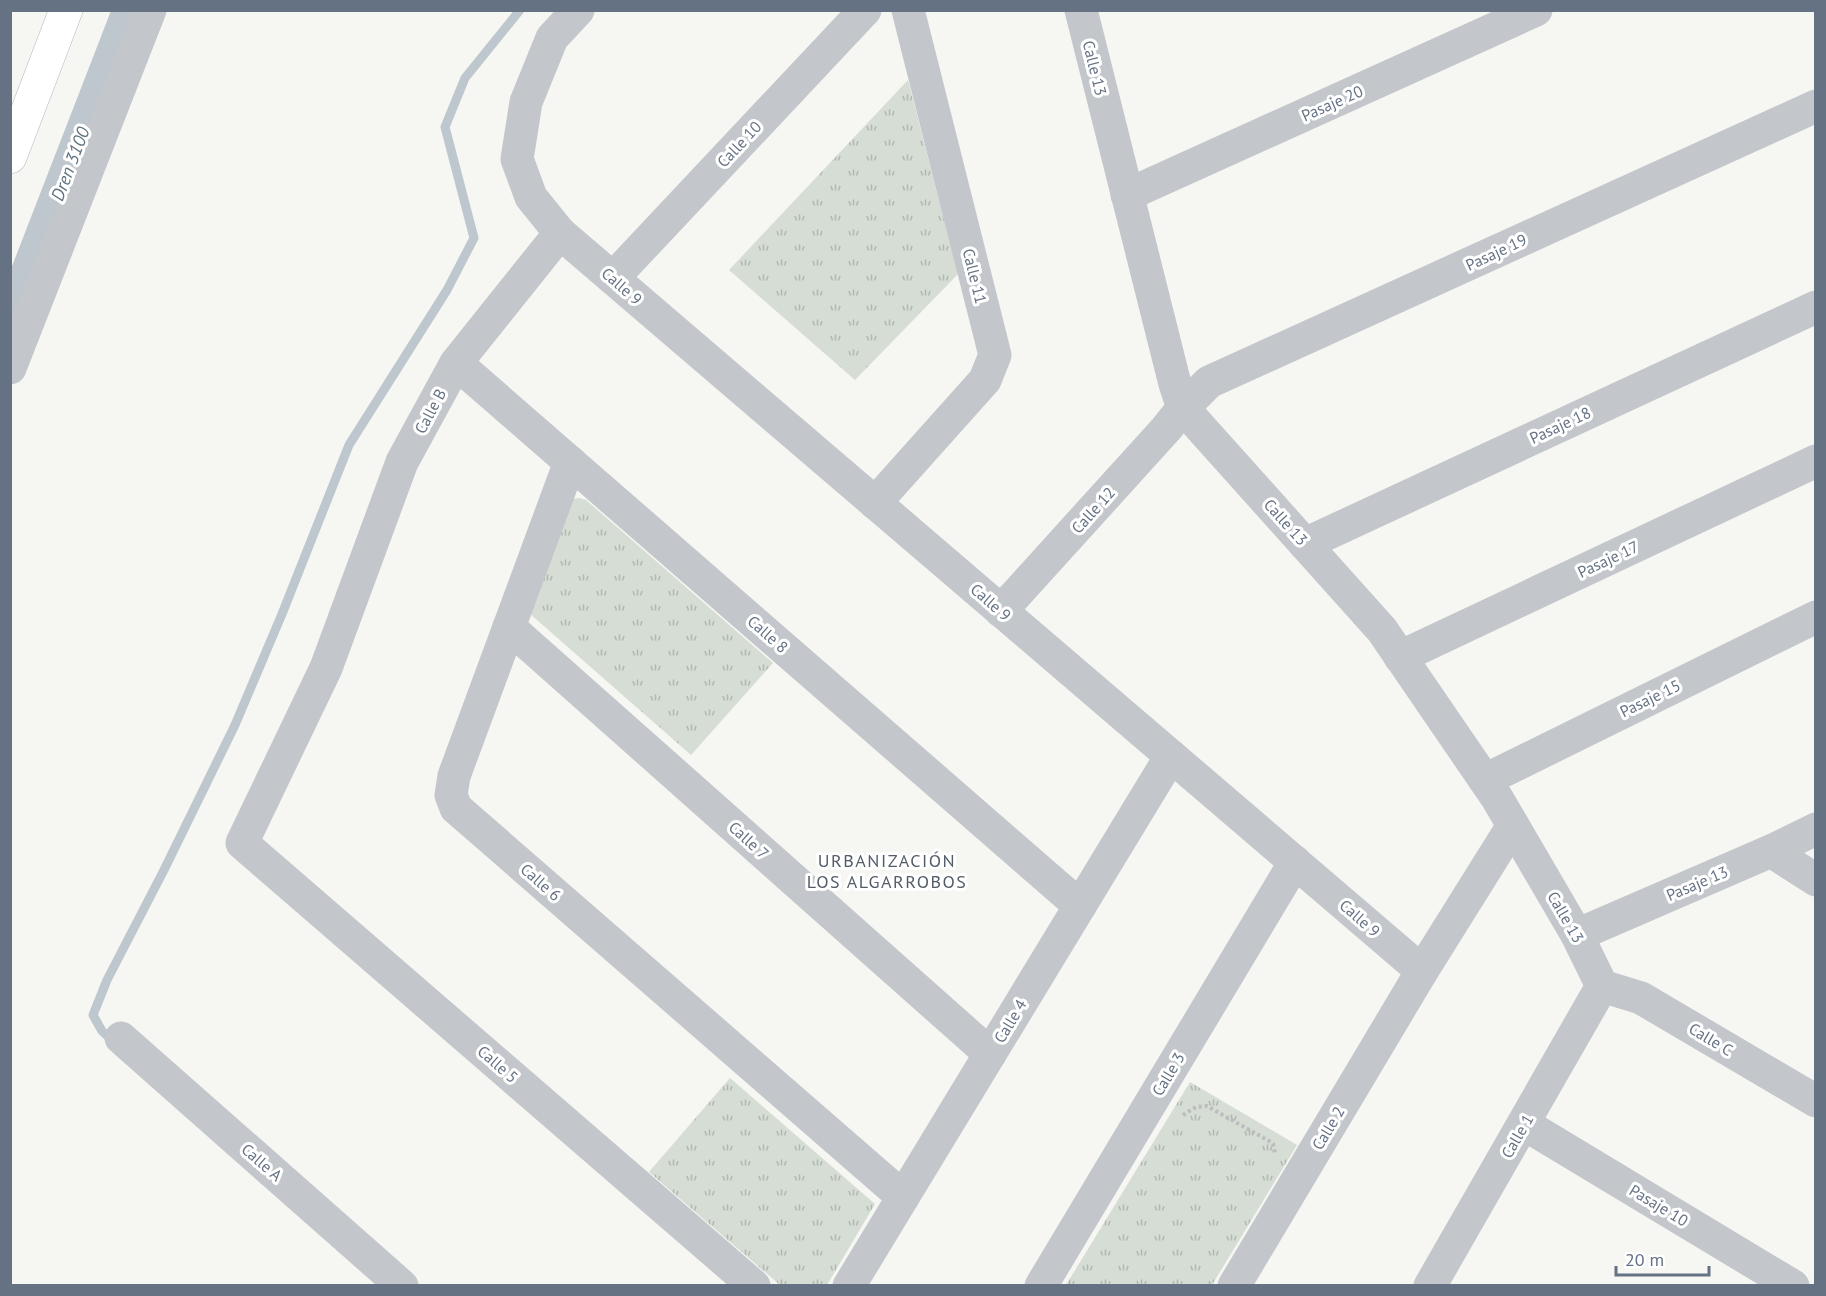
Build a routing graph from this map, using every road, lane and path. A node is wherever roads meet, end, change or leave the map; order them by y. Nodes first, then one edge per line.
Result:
1 (66, 10) edge
2 (150, 10) edge
3 (578, 10) edge
4 (866, 10) edge
5 (908, 10) edge
6 (1081, 10) edge
7 (1536, 10) edge
8 (1815, 106) edge
9 (10, 157) edge
10 (1127, 195) junction
11 (560, 233) junction
12 (613, 278) junction
13 (1815, 307) edge
14 (456, 363) junction
15 (10, 369) edge
16 (1183, 408) junction
17 (1815, 461) edge
18 (570, 462) junction
19 (875, 503) junction
20 (1305, 544) junction
21 (1001, 611) junction
22 (1815, 617) edge
23 (509, 627) junction
24 (1400, 657) junction
25 (1171, 756) junction
26 (1485, 780) junction
27 (1512, 827) junction
28 (1815, 829) edge
29 (242, 843) joint
30 (1770, 851) junction
31 (1294, 862) junction
32 (1815, 880) edge
33 (1080, 906) junction
34 (1577, 934) junction
35 (1422, 971) junction
36 (1602, 986) junction
37 (121, 1038) dead end
38 (990, 1054) junction
39 (1815, 1101) edge
40 (1179, 1119) dead end
41 (1524, 1124) junction
42 (1275, 1161) dead end
43 (903, 1197) junction
44 (1442, 1281) edge
45 (402, 1286) edge
46 (754, 1286) edge
47 (849, 1286) edge
48 (1041, 1286) edge
49 (1234, 1286) edge
50 (1793, 1286) edge

1 - 9 street
2 - 15 street
3 - 11 street
4 - 12 street, Calle 10
5 - 19 street, Calle 11
6 - 10 street, Calle 13
7 - 10 street, Pasaje 20
8 - 16 street, Pasaje 19
10 - 16 street, Calle 13
11 - 12 street, Calle 9
11 - 14 street, Calle B
12 - 19 street, Calle 9
13 - 20 street, Pasaje 18
14 - 18 street, Calle 8
14 - 29 street, Calle B
16 - 20 street, Calle 13
16 - 21 street, Calle 12
17 - 24 street, Pasaje 17
18 - 23 street, Calle 6
18 - 33 street, Calle 8
19 - 21 street, Calle 9
20 - 24 street, Calle 13
21 - 25 street, Calle 9
22 - 26 street, Pasaje 15
23 - 38 street, Calle 7
23 - 43 street, Calle 6
24 - 26 street, Calle 13
25 - 31 street, Calle 9
25 - 33 street, Calle 4
26 - 27 street, Calle 13
27 - 34 street, Calle 13
27 - 35 street, Calle 2
28 - 30 street, Pasaje 13
29 - 46 street, Calle 5
30 - 32 street
30 - 34 street, Pasaje 13
31 - 35 street, Calle 9
31 - 48 street, Calle 3
33 - 38 street, Calle 4
34 - 36 street, Calle 13
35 - 49 street, Calle 2
36 - 39 street, Calle C
36 - 41 street, Calle 1
37 - 45 street, Calle A
38 - 43 street, Calle 4
40 - 42 path
41 - 44 street, Calle 1
41 - 50 street, Pasaje 10
43 - 47 street, Calle 4

